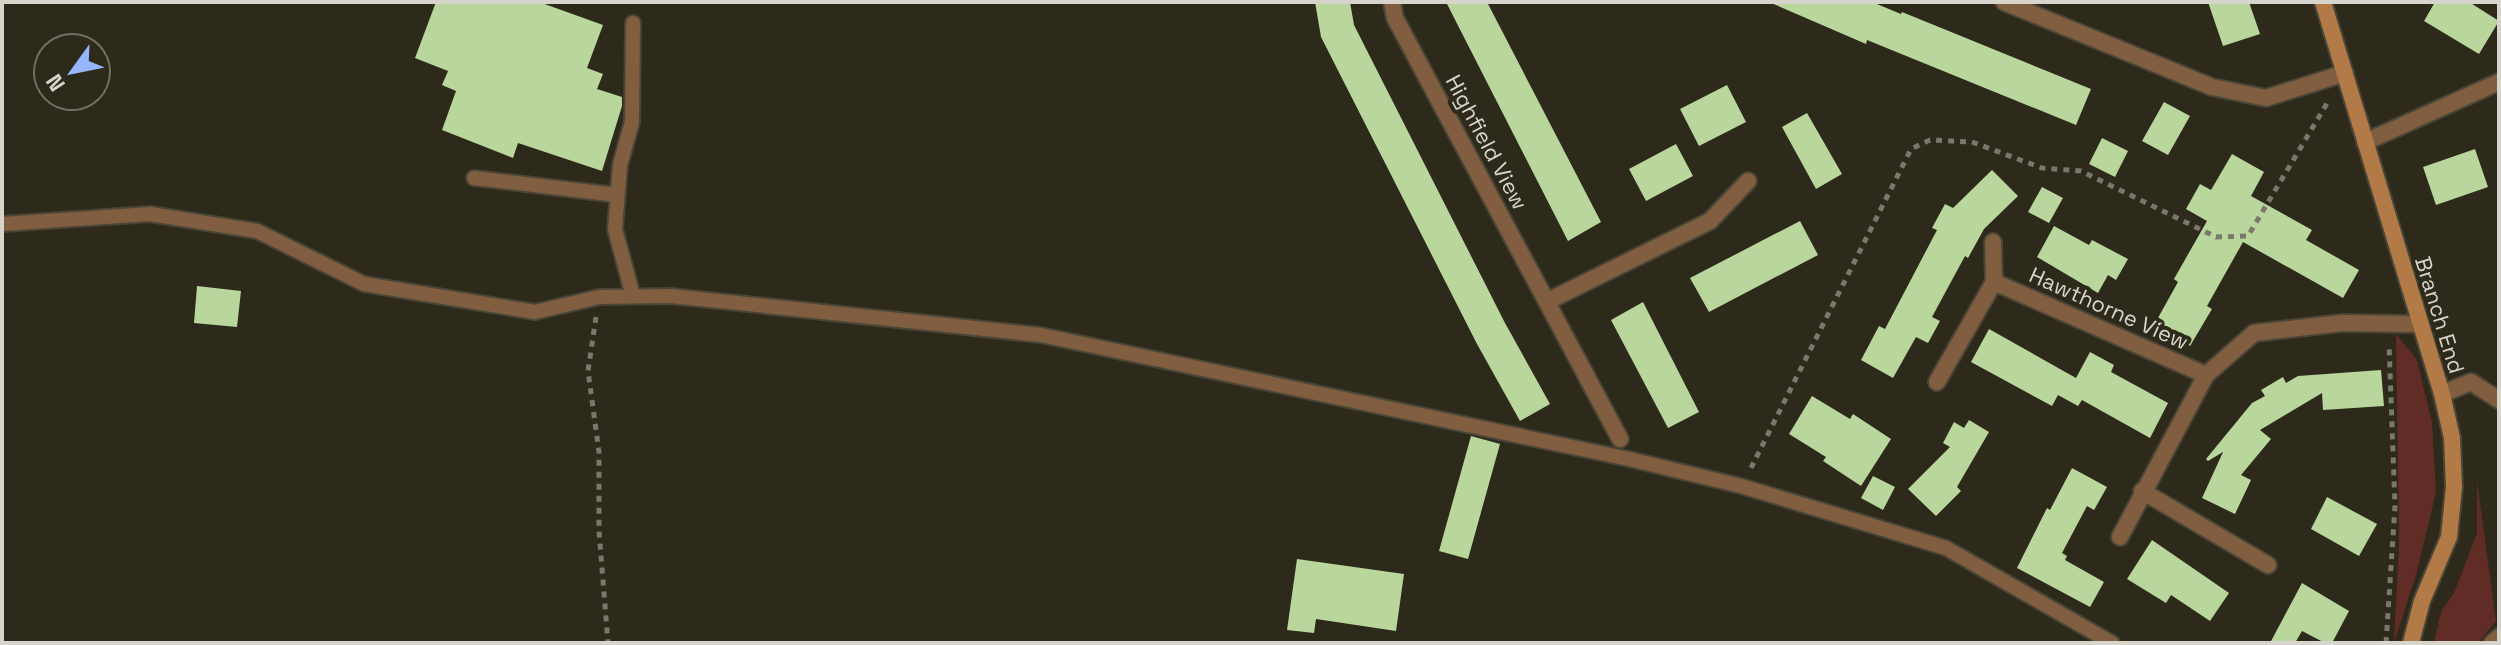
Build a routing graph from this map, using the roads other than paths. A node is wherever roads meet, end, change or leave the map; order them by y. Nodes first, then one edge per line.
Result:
1 (1392, 2) edge
2 (2004, 2) edge
3 (2323, 2) edge
4 (633, 23) dead end
5 (2345, 73) junction
6 (2499, 82) edge
7 (2365, 142) junction
8 (474, 178) dead end
9 (1748, 181) dead end
10 (617, 195) junction
11 (2, 224) edge
12 (1993, 242) dead end
13 (1994, 282) junction
14 (633, 296) junction
15 (1548, 301) junction
16 (2419, 324) junction
17 (2206, 375) junction
18 (1937, 382) dead end
19 (2442, 394) junction
20 (2499, 400) edge
21 (1620, 439) dead end
22 (2142, 491) junction
23 (2120, 537) dead end
24 (2268, 565) dead end
25 (2499, 637) edge
26 (2112, 643) edge
27 (2411, 643) edge
28 (2492, 643) edge

1 - 15 street, Highfield View
2 - 5 street
3 - 5 main road, Branch End
4 - 10 lane
5 - 7 main road, Branch End
6 - 7 street
7 - 16 main road, Branch End
8 - 10 lane
9 - 15 street
10 - 14 lane
11 - 14 lane
12 - 13 street, Hawthorne View
13 - 17 street, Hawthorne View
13 - 18 street, Hawthorne View
14 - 26 lane
15 - 21 street, Highfield View
16 - 17 street
16 - 19 main road, Branch End
17 - 22 street
19 - 20 street
19 - 27 main road, Branch End
22 - 23 street
22 - 24 street
25 - 28 street

